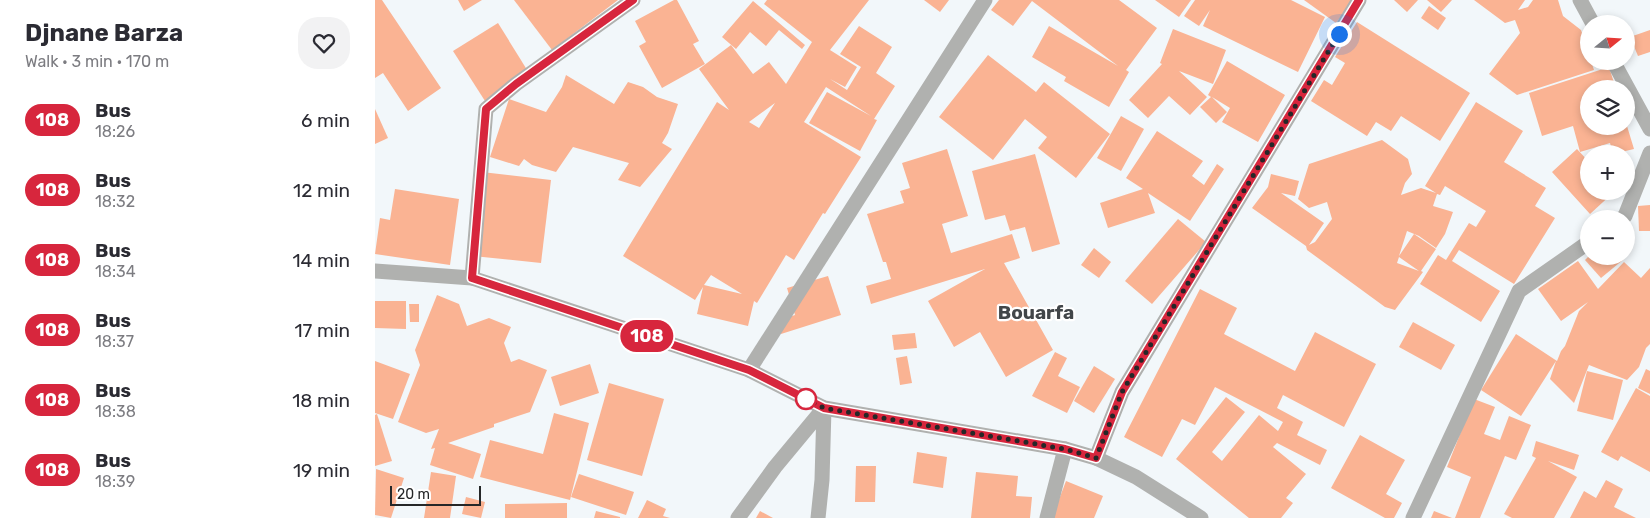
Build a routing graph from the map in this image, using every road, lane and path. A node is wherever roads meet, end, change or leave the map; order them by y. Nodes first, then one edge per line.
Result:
1 (633, 0) edge
2 (985, 0) edge
3 (1359, 0) edge
4 (1580, 0) edge
5 (1588, 15) edge
6 (1618, 70) edge
7 (1650, 129) edge
8 (1650, 153) edge
9 (1627, 210) edge
10 (1580, 248) edge
11 (375, 271) edge
12 (472, 278) junction
13 (749, 370) junction
14 (824, 408) junction
15 (1065, 449) junction
16 (1096, 458) junction
17 (739, 518) edge
18 (818, 518) edge
19 (1047, 518) edge
20 (1201, 518) edge
21 (1413, 518) edge

1 - 12 street
2 - 13 street
3 - 16 street
4 - 5 street
6 - 7 street
8 - 9 street
10 - 21 street
11 - 12 street
12 - 13 street
13 - 14 street
14 - 15 street
14 - 17 street
14 - 18 street
15 - 16 street
15 - 19 street
16 - 20 street

